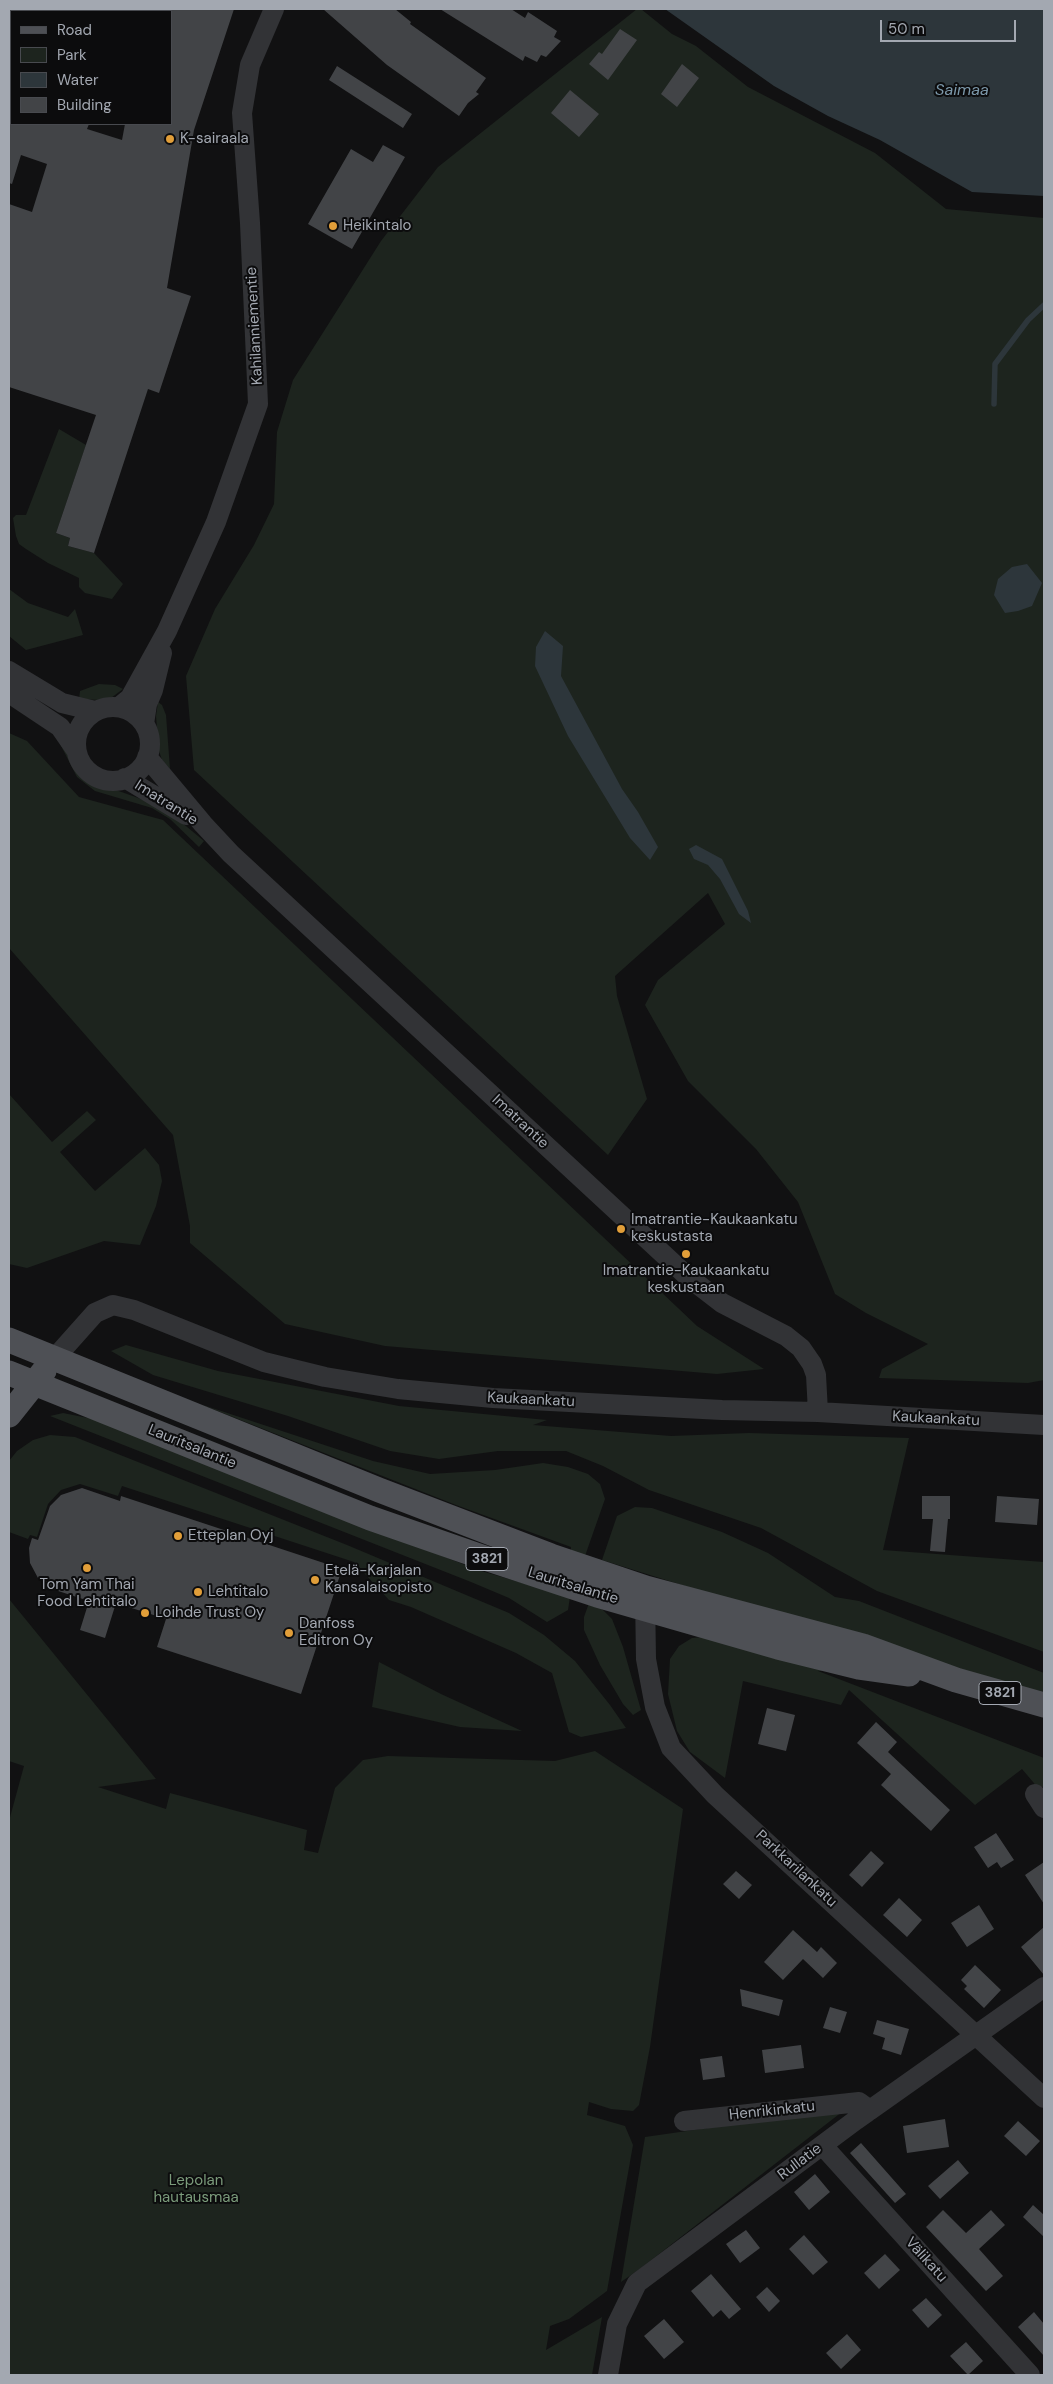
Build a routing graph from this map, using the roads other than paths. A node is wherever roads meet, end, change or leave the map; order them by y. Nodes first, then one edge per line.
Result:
1 (274, 9) edge
2 (167, 631) junction
3 (9, 671) edge
4 (9, 693) edge
5 (119, 707) junction
6 (95, 711) junction
7 (144, 724) junction
8 (76, 750) junction
9 (147, 757) junction
10 (125, 778) junction
11 (206, 828) junction
12 (9, 1340) edge
13 (54, 1359) junction
14 (9, 1373) edge
15 (34, 1383) junction
16 (818, 1412) junction
17 (9, 1415) edge
18 (1044, 1424) edge
19 (645, 1597) junction
20 (1044, 1705) edge
21 (1044, 1987) edge
22 (976, 2035) junction
23 (1040, 2089) edge
24 (865, 2106) junction
25 (684, 2120) dead end
26 (823, 2146) junction
27 (608, 2375) edge
28 (1030, 2375) edge

1 - 2 street, Kahilanniementie
2 - 5 street, Kahilanniementie
2 - 7 street, Kahilanniementie
3 - 6 street
4 - 8 street
5 - 6 street
5 - 7 street
6 - 8 street
7 - 9 street
8 - 10 street
9 - 10 street
9 - 11 street, Imatrantie
10 - 11 street, Imatrantie
11 - 16 street, Imatrantie
12 - 13 main road, 3821
13 - 15 main road
13 - 16 street, Kaukaankatu
13 - 19 main road, Lauritsalantie / 3821
14 - 15 main road, 3821
15 - 17 main road
15 - 19 main road, Lauritsalantie / 3821
16 - 18 street, Kaukaankatu
19 - 20 main road, Lauritsalantie / 3821
19 - 22 street, Parkkarilankatu
21 - 22 street, Rullatie
22 - 23 street, Parkkarilankatu
22 - 24 street, Rullatie
24 - 25 street, Henrikinkatu
24 - 26 street, Rullatie
26 - 27 street, Rullatie
26 - 28 street, Välikatu

